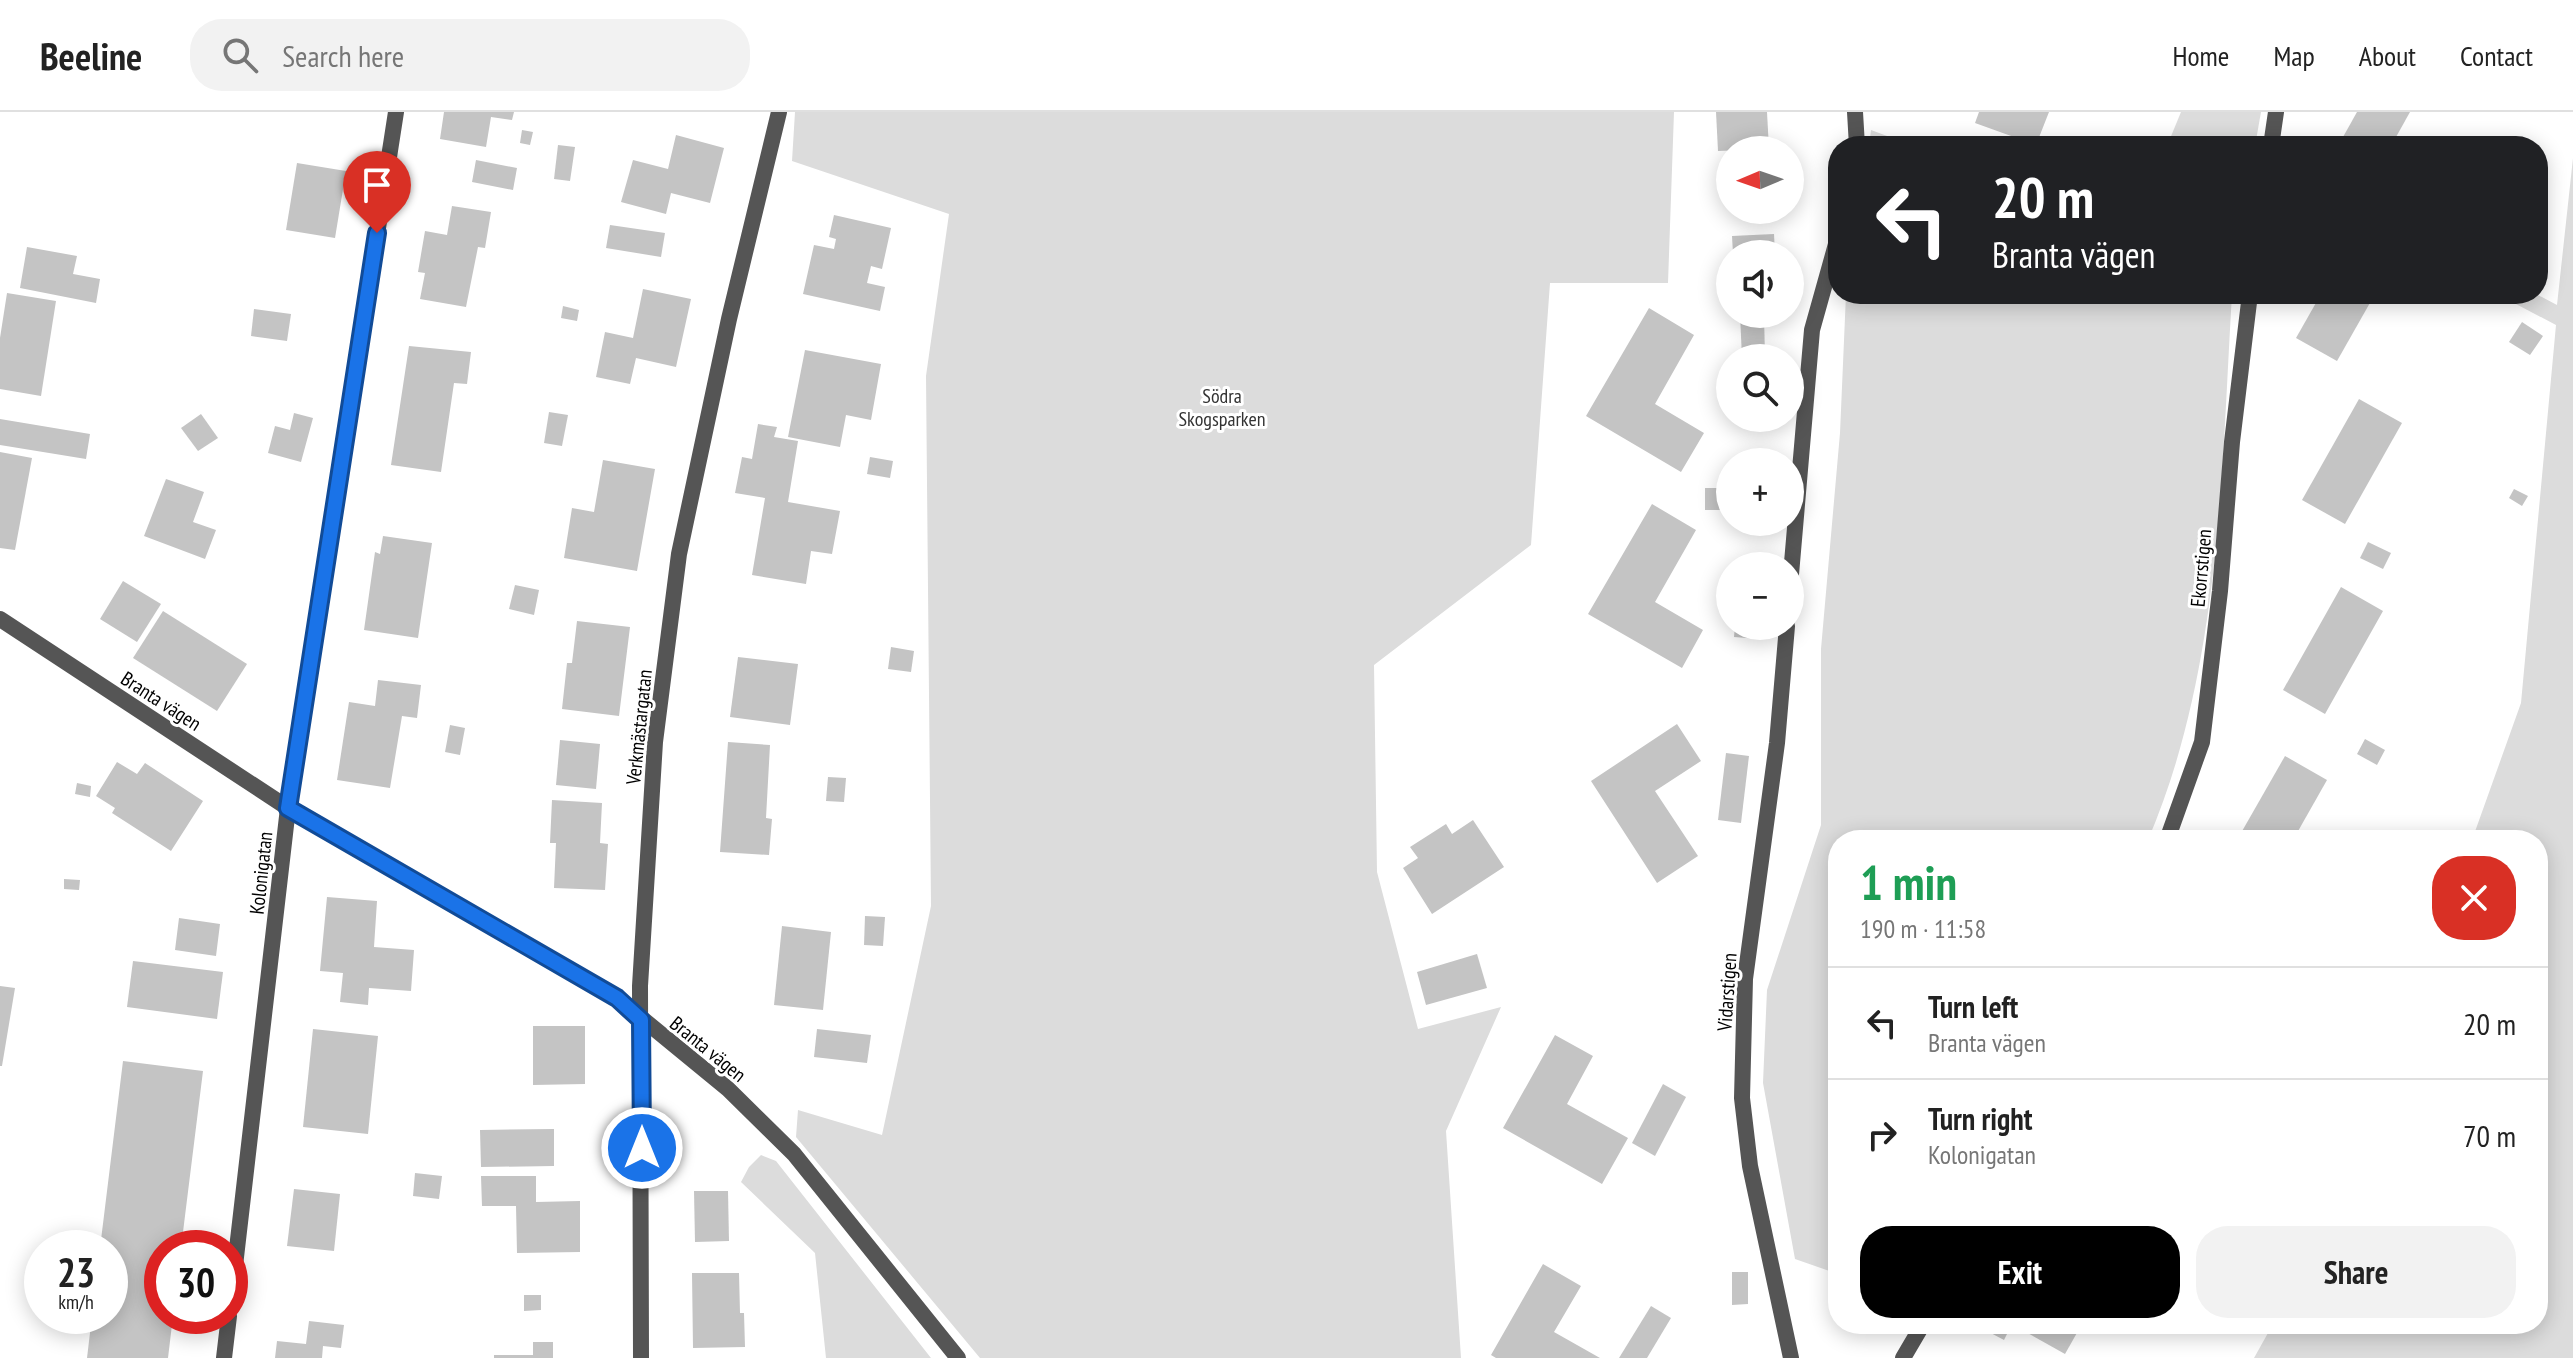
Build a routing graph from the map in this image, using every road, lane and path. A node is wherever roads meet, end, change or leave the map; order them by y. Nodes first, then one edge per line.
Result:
1 (396, 112) edge
2 (779, 112) edge
3 (1855, 112) edge
4 (2276, 112) edge
5 (1856, 136) edge
6 (2272, 136) edge
7 (1828, 273) edge
8 (2249, 304) edge
9 (1793, 552) edge
10 (0, 619) edge
11 (1786, 640) edge
12 (288, 808) junction
13 (2171, 830) edge
14 (641, 1020) junction
15 (239, 1230) edge
16 (227, 1334) edge
17 (1917, 1334) edge
18 (224, 1358) edge
19 (641, 1358) edge
20 (958, 1358) edge
21 (1791, 1358) edge
22 (1903, 1358) edge

1 - 12 street, Kolonigatan
2 - 14 street, Verkmästargatan
3 - 5 street
4 - 6 street
7 - 9 street
8 - 13 street, Ekorrstigen
10 - 12 street, Branta vägen
11 - 21 street, Vidarstigen
12 - 14 street, Branta vägen
12 - 15 street, Kolonigatan
14 - 19 street, Verkmästargatan
14 - 20 street, Branta vägen
16 - 18 street
17 - 22 street

